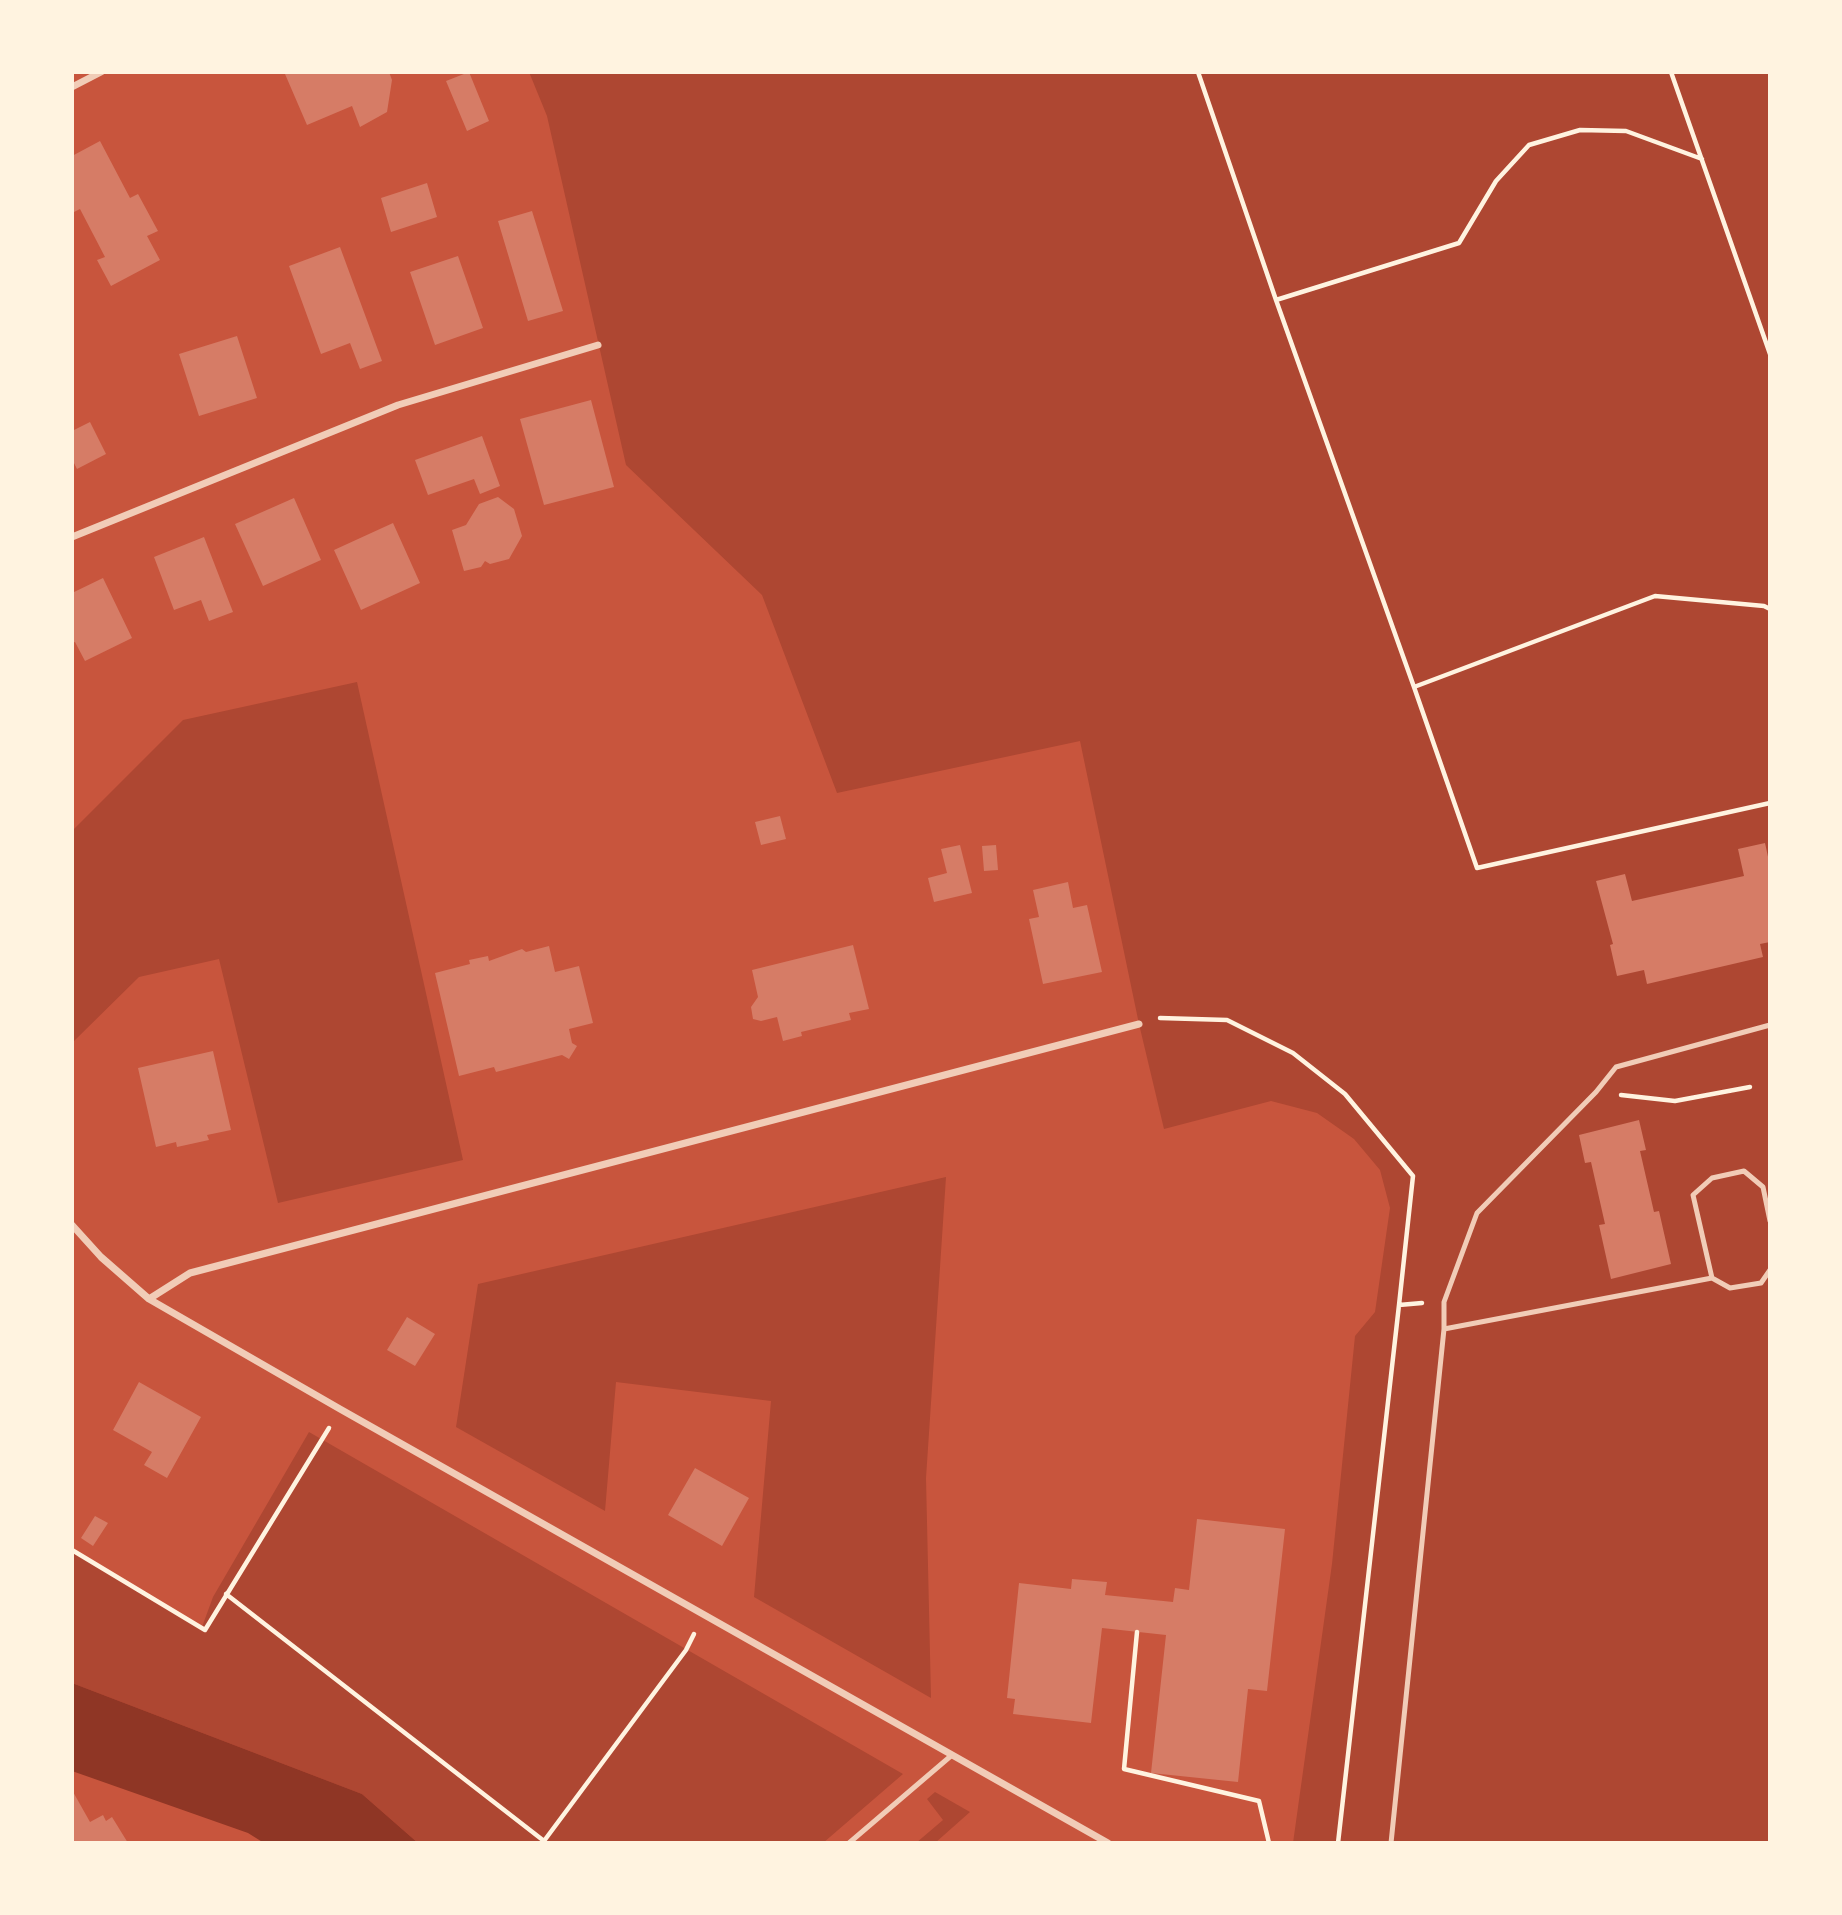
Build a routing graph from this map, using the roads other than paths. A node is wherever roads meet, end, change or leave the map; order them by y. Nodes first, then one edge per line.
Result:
1 (101, 72) edge
2 (72, 87) edge
3 (598, 345) dead end
4 (72, 537) edge
5 (1139, 1024) dead end
6 (1770, 1025) edge
7 (1770, 1221) edge
8 (72, 1225) edge
9 (1770, 1270) edge
10 (1712, 1278) junction
11 (149, 1299) junction
12 (1444, 1329) junction
13 (952, 1755) junction
14 (849, 1843) edge
15 (1108, 1843) edge
16 (1391, 1843) edge

1 - 2 street
3 - 4 street
5 - 11 street
6 - 12 lane
7 - 10 lane
8 - 11 street
9 - 10 lane
10 - 12 lane
11 - 13 street
12 - 16 lane
13 - 14 lane
13 - 15 street

